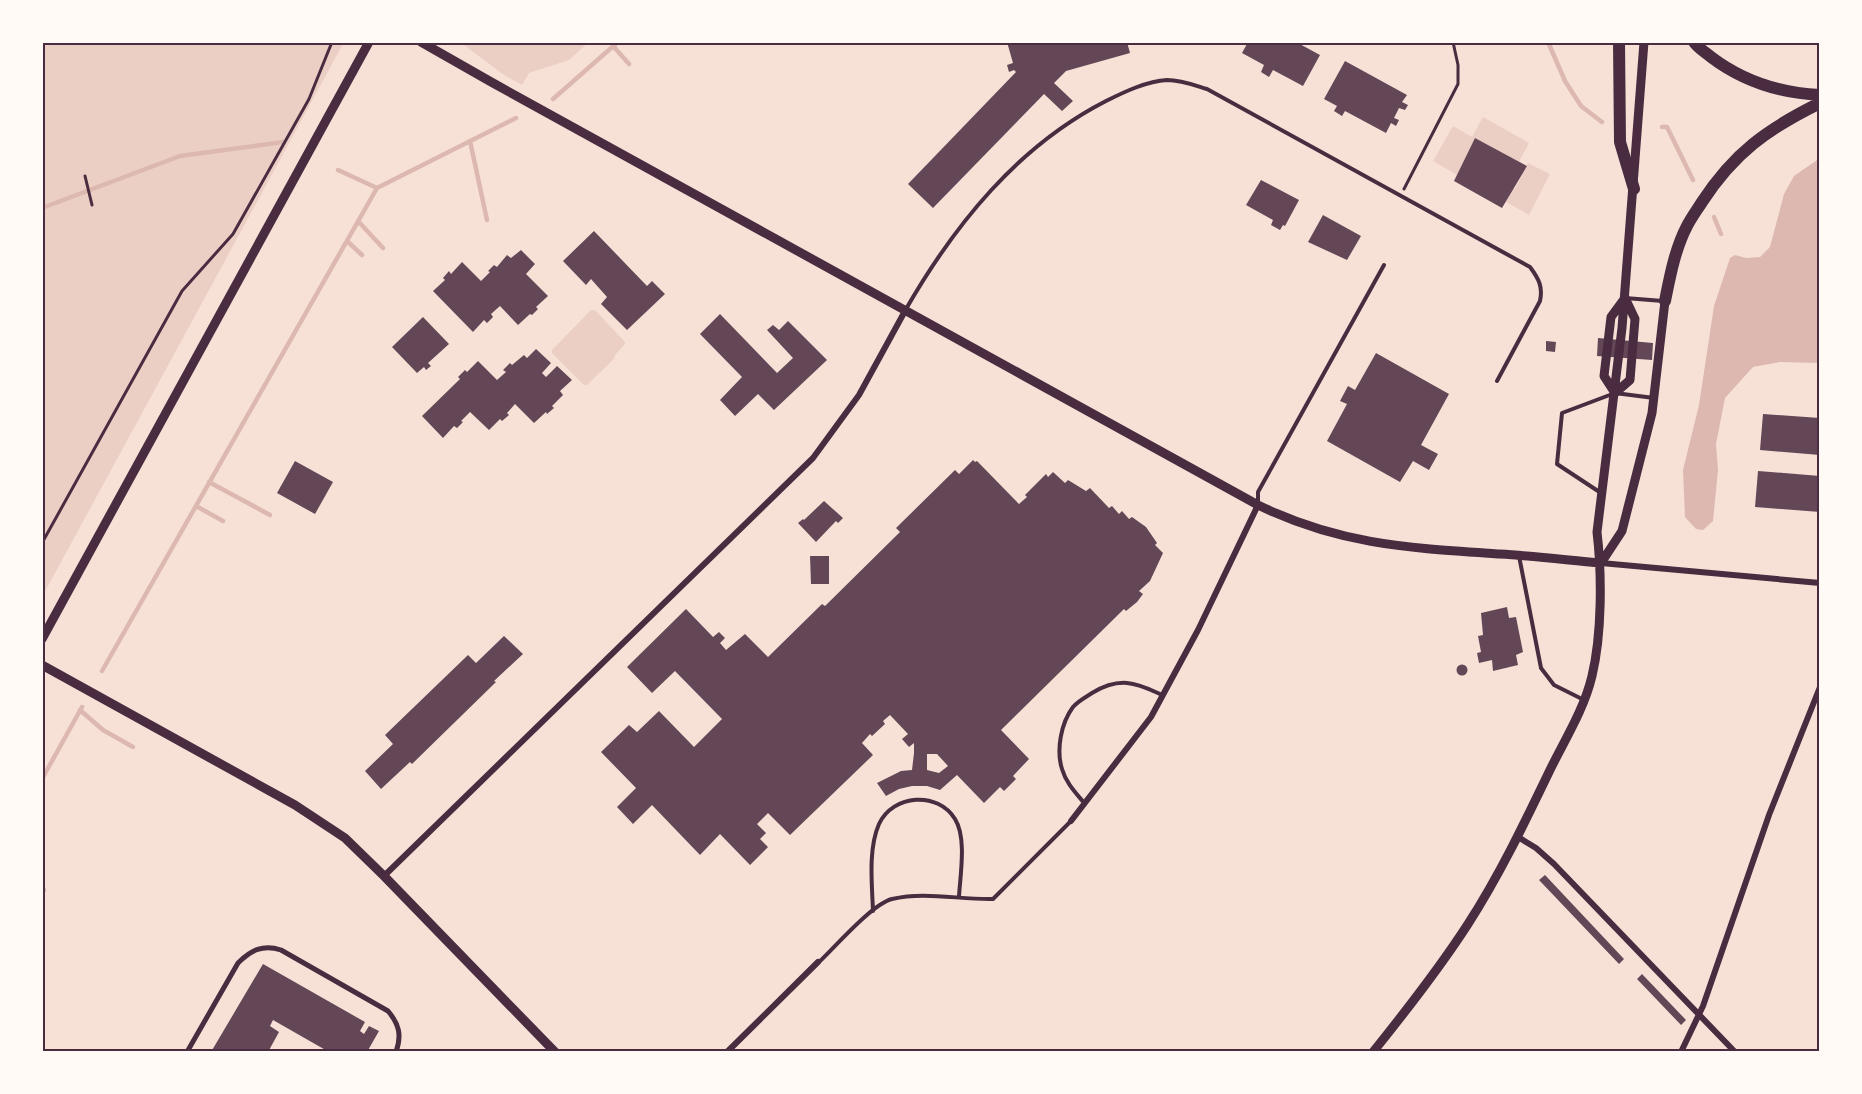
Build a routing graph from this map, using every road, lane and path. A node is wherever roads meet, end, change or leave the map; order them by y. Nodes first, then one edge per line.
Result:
1 (332, 42) edge
2 (369, 42) edge
3 (422, 42) edge
4 (1453, 42) edge
5 (1619, 42) edge
6 (1644, 42) edge
7 (1694, 42) edge
8 (1820, 95) edge
9 (1820, 103) edge
10 (85, 176) dead end
11 (1634, 189) junction
12 (1400, 196) junction
13 (92, 204) dead end
14 (1384, 265) dead end
15 (1624, 298) junction
16 (1665, 301) junction
17 (905, 311) junction
18 (1497, 381) dead end
19 (1615, 393) junction
20 (1655, 399) junction
21 (1601, 493) junction
22 (1257, 505) junction
23 (42, 543) edge
24 (1519, 555) junction
25 (1601, 563) junction
26 (1820, 583) edge
27 (42, 639) edge
28 (42, 665) edge
29 (1820, 687) edge
30 (1163, 696) junction
31 (1584, 700) junction
32 (1085, 804) junction
33 (1071, 821) joint
34 (1518, 837) junction
35 (384, 876) junction
36 (958, 897) junction
37 (873, 912) junction
38 (818, 963) joint
39 (1699, 1015) junction
40 (187, 1052) edge
41 (396, 1052) edge
42 (555, 1052) edge
43 (727, 1052) edge
44 (1373, 1052) edge
45 (1681, 1052) edge
46 (1735, 1052) edge

1 - 23 path
2 - 27 street
3 - 17 street
4 - 12 path
5 - 11 main road
6 - 11 street
7 - 8 main road
9 - 16 main road
10 - 13 path
11 - 15 street
12 - 17 lane
12 - 18 lane
14 - 22 lane
15 - 16 lane
15 - 19 street
15 - 19 street
16 - 20 street
17 - 22 street
17 - 35 street
19 - 20 lane
19 - 21 street
19 - 21 lane
20 - 25 street
21 - 25 street
22 - 24 street
22 - 30 street
24 - 25 street
24 - 31 lane
25 - 26 street
25 - 31 street
28 - 35 street
29 - 39 street
30 - 32 street
30 - 32 lane
31 - 34 street
32 - 33 street
33 - 36 lane
34 - 39 street
34 - 44 street
35 - 42 street
36 - 37 lane
36 - 37 lane
37 - 38 lane
38 - 43 street
39 - 45 street
39 - 46 street
40 - 41 street

